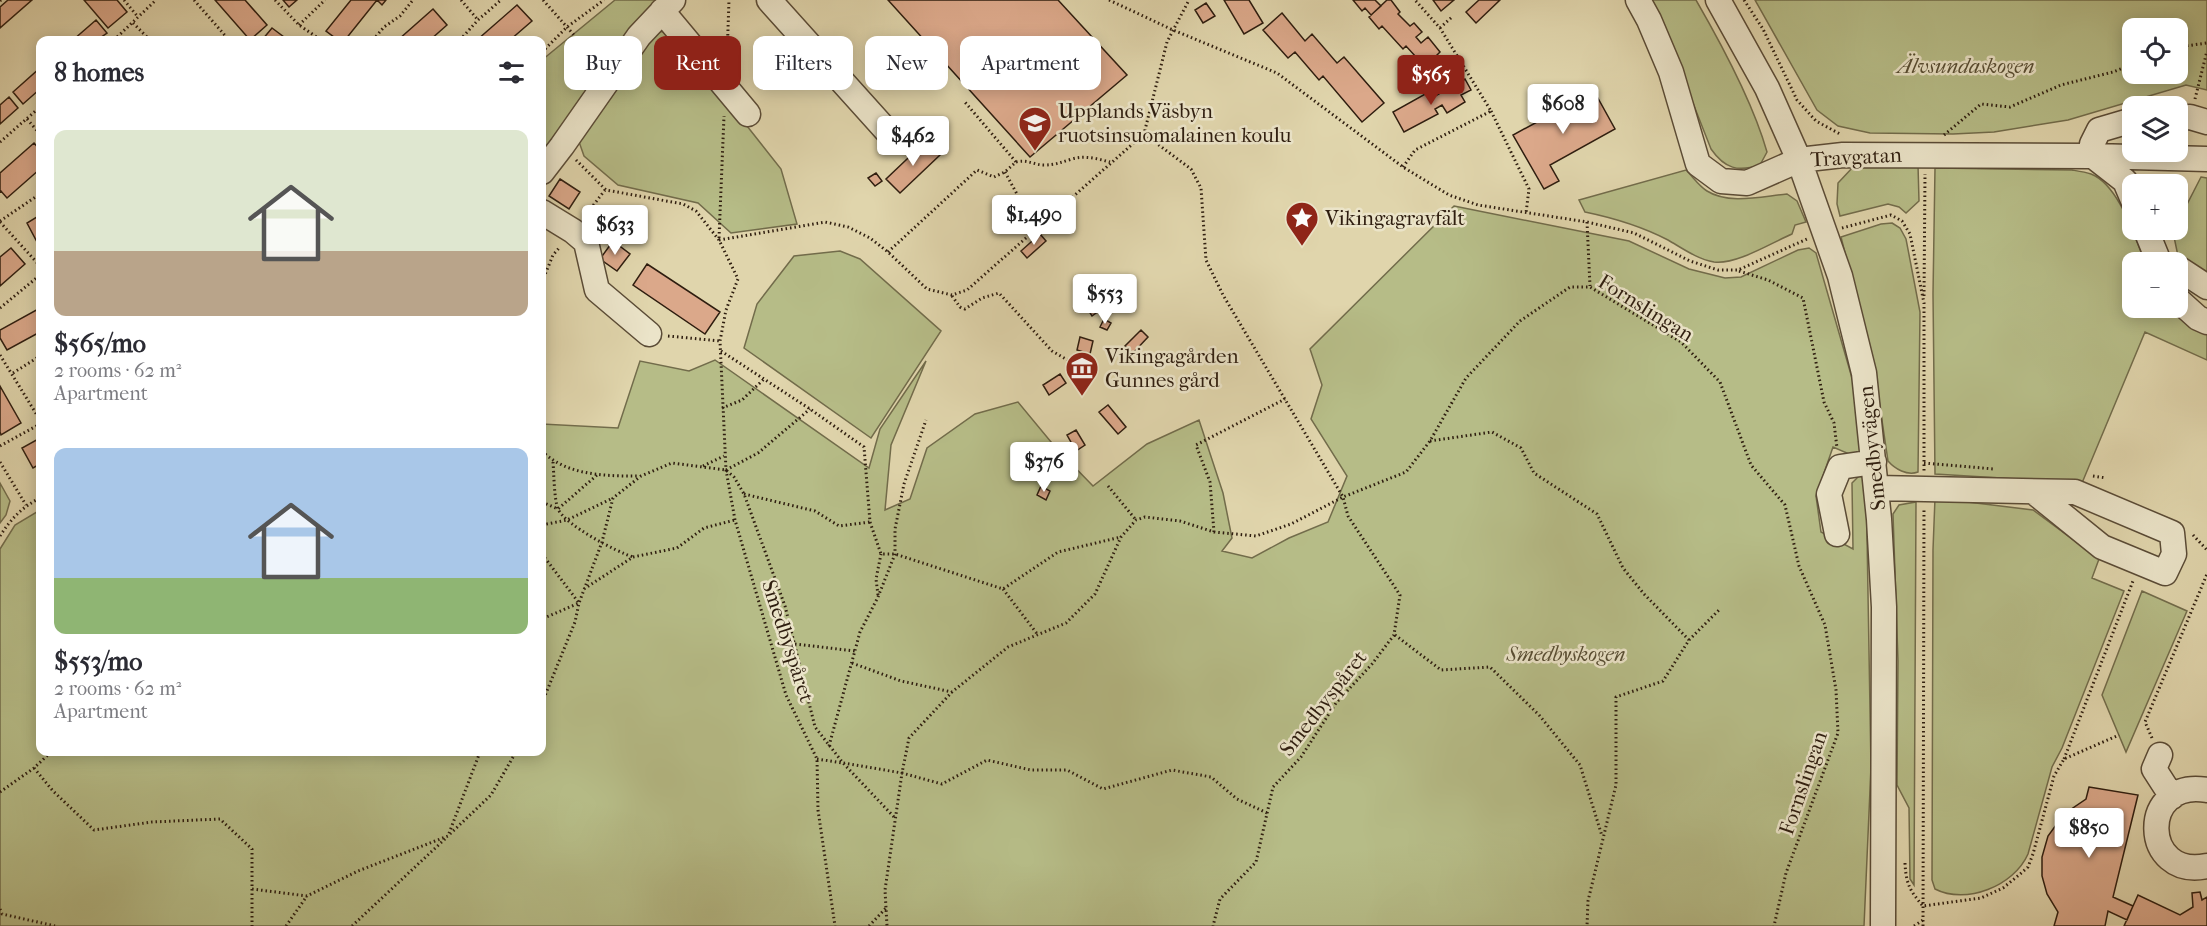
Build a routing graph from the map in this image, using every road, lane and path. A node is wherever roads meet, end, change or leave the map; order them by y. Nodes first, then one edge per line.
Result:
1 (124, 0) edge
2 (156, 0) edge
3 (194, 0) edge
4 (275, 0) edge
5 (325, 0) edge
6 (413, 0) edge
7 (461, 0) edge
8 (501, 0) edge
9 (543, 0) edge
10 (603, 0) edge
11 (729, 0) edge
12 (769, 0) edge
13 (1109, 0) edge
14 (1189, 0) edge
15 (1415, 0) edge
16 (1638, 0) edge
17 (1718, 0) edge
18 (668, 6) edge
19 (1453, 16) dead end
20 (138, 17) junction
21 (478, 20) junction
22 (133, 23) junction
23 (299, 25) junction
24 (567, 27) junction
25 (1440, 28) junction
26 (1173, 30) junction
27 (118, 36) edge
28 (146, 36) edge
29 (226, 36) edge
30 (315, 36) edge
31 (376, 36) edge
32 (464, 36) edge
33 (575, 36) edge
34 (639, 36) edge
35 (689, 36) edge
36 (728, 36) edge
37 (2207, 43) edge
38 (2188, 46) edge
39 (546, 48) edge
40 (2207, 51) edge
41 (2122, 68) edge
42 (600, 90) edge
43 (726, 90) edge
44 (728, 90) edge
45 (964, 101) dead end
46 (36, 111) edge
47 (1491, 111) junction
48 (748, 114) dead end
49 (27, 119) junction
50 (2192, 119) edge
51 (2122, 123) edge
52 (36, 129) edge
53 (1144, 134) junction
54 (1934, 137) dead end
55 (894, 139) dead end
56 (0, 142) edge
57 (562, 146) junction
58 (2092, 156) junction
59 (2122, 157) edge
60 (2188, 159) edge
61 (2207, 159) edge
62 (1799, 160) junction
63 (1016, 162) junction
64 (2163, 162) edge
65 (1112, 163) junction
66 (546, 167) edge
67 (1403, 167) junction
68 (1005, 172) junction
69 (2207, 172) edge
70 (2122, 179) edge
71 (606, 190) junction
72 (36, 197) edge
73 (1526, 213) junction
74 (546, 214) edge
75 (0, 221) edge
76 (1044, 221) junction
77 (1587, 222) junction
78 (1840, 229) dead end
79 (573, 231) junction
80 (1812, 237) dead end
81 (719, 240) junction
82 (888, 252) junction
83 (36, 262) edge
84 (1738, 270) junction
85 (546, 272) edge
86 (2188, 276) edge
87 (36, 278) edge
88 (1590, 286) junction
89 (2207, 287) edge
90 (952, 295) junction
91 (0, 308) edge
92 (2188, 309) edge
93 (2207, 322) edge
94 (649, 334) joint
95 (720, 340) junction
96 (721, 351) junction
97 (0, 355) edge
98 (36, 359) edge
99 (1071, 362) dead end
100 (13, 373) junction
101 (764, 379) junction
102 (1285, 399) junction
103 (722, 408) junction
104 (810, 409) junction
105 (36, 415) edge
106 (926, 420) dead end
107 (36, 424) edge
108 (1430, 441) junction
109 (0, 446) edge
110 (546, 455) edge
111 (724, 456) junction
112 (0, 462) edge
113 (552, 462) junction
114 (1874, 462) junction
115 (701, 467) junction
116 (1840, 467) junction
117 (726, 470) junction
118 (597, 476) junction
119 (641, 476) junction
120 (2089, 476) dead end
121 (2106, 478) dead end
122 (1108, 486) dead end
123 (1876, 488) junction
124 (1924, 488) junction
125 (2034, 492) junction
126 (744, 494) junction
127 (1343, 497) junction
128 (613, 498) junction
129 (36, 500) edge
130 (546, 504) edge
131 (26, 505) junction
132 (558, 509) junction
133 (567, 520) junction
134 (735, 520) junction
135 (1136, 520) junction
136 (870, 522) junction
137 (546, 524) edge
138 (1214, 532) junction
139 (1837, 534) dead end
140 (0, 536) edge
141 (1121, 537) junction
142 (602, 542) junction
143 (882, 554) junction
144 (895, 554) junction
145 (633, 557) junction
146 (546, 559) edge
147 (2140, 562) junction
148 (2207, 574) edge
149 (584, 589) junction
150 (1003, 589) junction
151 (878, 597) junction
152 (579, 603) junction
153 (1719, 610) dead end
154 (546, 617) edge
155 (1038, 635) junction
156 (1394, 635) junction
157 (1689, 640) junction
158 (795, 644) junction
159 (855, 651) junction
160 (852, 663) junction
161 (952, 692) junction
162 (546, 693) edge
163 (2119, 735) dead end
164 (829, 747) junction
165 (2160, 754) joint
166 (47, 756) edge
167 (478, 756) edge
168 (514, 756) edge
169 (817, 759) junction
170 (2064, 759) junction
171 (843, 763) junction
172 (34, 768) junction
173 (902, 773) junction
174 (2207, 790) edge
175 (0, 792) edge
176 (2172, 797) junction
177 (1267, 813) junction
178 (895, 818) junction
179 (448, 836) junction
180 (1603, 838) junction
181 (1905, 863) dead end
182 (2207, 866) edge
183 (252, 890) junction
184 (307, 896) junction
185 (1923, 906) junction
186 (886, 908) junction
187 (0, 909) edge
188 (1923, 920) junction
189 (44, 924) edge
190 (55, 926) edge
191 (252, 926) edge
192 (286, 926) edge
193 (352, 926) edge
194 (835, 926) edge
195 (869, 926) edge
196 (887, 926) edge
197 (1213, 926) edge
198 (1587, 926) edge
199 (1774, 926) edge
200 (1883, 926) edge
201 (1914, 926) edge
202 (1923, 926) edge

1 - 20 path
2 - 20 path
3 - 29 path
4 - 23 path
5 - 23 path
6 - 31 path
7 - 21 path
8 - 21 path
9 - 24 path
10 - 24 path
11 - 36 path
12 - 55 street
13 - 26 path
14 - 26 path
15 - 25 path
16 - 62 street, Travgatan
17 - 62 street, Smedbyvägen
18 - 34 street
18 - 35 street
19 - 25 path
20 - 22 path
21 - 32 path
22 - 27 path
22 - 28 path
23 - 30 path
24 - 33 path
24 - 39 path
25 - 47 path
26 - 53 path
26 - 67 path
37 - 38 path
40 - 50 path
41 - 54 path
42 - 57 street
43 - 81 path
44 - 48 street
45 - 63 path
46 - 49 path
47 - 67 path
47 - 73 path
49 - 52 path
49 - 56 path
51 - 58 street
53 - 65 path
53 - 102 path, Smedbyspåret
57 - 66 street
57 - 71 path
58 - 59 street, Travgatan
58 - 62 street, Travgatan
58 - 70 street
60 - 61 street, Travgatan
62 - 114 street, Smedbyvägen
63 - 65 path
63 - 68 path
64 - 69 street
65 - 76 path
67 - 73 path
68 - 76 path
68 - 82 path
71 - 79 path
71 - 81 path
72 - 75 path
73 - 77 path
74 - 79 street
75 - 83 path
76 - 90 path
77 - 84 path
77 - 88 path
78 - 124 path
79 - 85 path
79 - 94 street
80 - 84 path
81 - 82 path
81 - 95 path
82 - 90 path
84 - 116 path
86 - 89 street
87 - 91 path
88 - 108 path, Fornslingan
88 - 199 path, Fornslingan
90 - 99 path
92 - 93 street
94 - 95 path
95 - 96 path
96 - 101 path
96 - 103 path
97 - 100 path
98 - 100 path
100 - 105 path
101 - 103 path
101 - 104 path
102 - 127 path, Smedbyspåret
102 - 138 path
103 - 111 path
104 - 117 path
104 - 136 path
106 - 144 path
107 - 109 path
108 - 127 path, Fornslingan
108 - 157 path
110 - 113 path
111 - 115 path
111 - 117 path
112 - 131 path
113 - 118 path
113 - 132 path
114 - 116 street
114 - 123 street, Smedbyvägen
115 - 117 path
115 - 119 path
116 - 139 street
117 - 126 path, Smedbyspåret
117 - 134 path, Smedbyspåret
118 - 119 path
118 - 132 path
119 - 128 path
120 - 121 path
122 - 135 path
123 - 124 street
123 - 200 street, Smedbyvägen
124 - 125 street
124 - 185 path
125 - 147 street
125 - 147 street
126 - 136 path
126 - 158 path, Smedbyspåret
127 - 138 path
127 - 156 path, Smedbyspåret
128 - 133 path
128 - 142 path
129 - 131 path
130 - 132 path
131 - 140 path
132 - 133 path
133 - 137 path
133 - 142 path
134 - 145 path
134 - 169 path, Smedbyspåret
135 - 138 path
135 - 141 path
136 - 143 path
141 - 150 path
141 - 155 path
142 - 145 path
142 - 149 path
143 - 144 path
143 - 151 path
144 - 150 path
144 - 151 path
145 - 149 path
146 - 152 path
147 - 170 path
148 - 165 path
149 - 152 path
150 - 155 path
151 - 159 path
152 - 154 path
152 - 162 path
153 - 157 path
155 - 161 path
156 - 177 path, Smedbyspåret
156 - 180 path
157 - 180 path
158 - 159 path
158 - 164 path, Smedbyspåret
159 - 160 path
160 - 161 path
160 - 164 path
161 - 173 path
163 - 170 path
164 - 171 path, Smedbyspåret
165 - 176 street
166 - 172 path
167 - 179 path
168 - 179 path
169 - 171 path
169 - 194 path, Smedbyspåret
170 - 185 path
171 - 173 path
171 - 178 path, Smedbyspåret
172 - 175 path
172 - 183 path
173 - 177 path
173 - 178 path
174 - 176 street
176 - 182 street
177 - 197 path, Smedbyspåret
178 - 186 path
179 - 184 path
179 - 193 path
180 - 198 path
181 - 185 path
183 - 184 path
183 - 191 path
184 - 192 path
185 - 188 path
186 - 195 path
186 - 196 path
187 - 189 path
188 - 201 path
188 - 202 path
189 - 190 path

